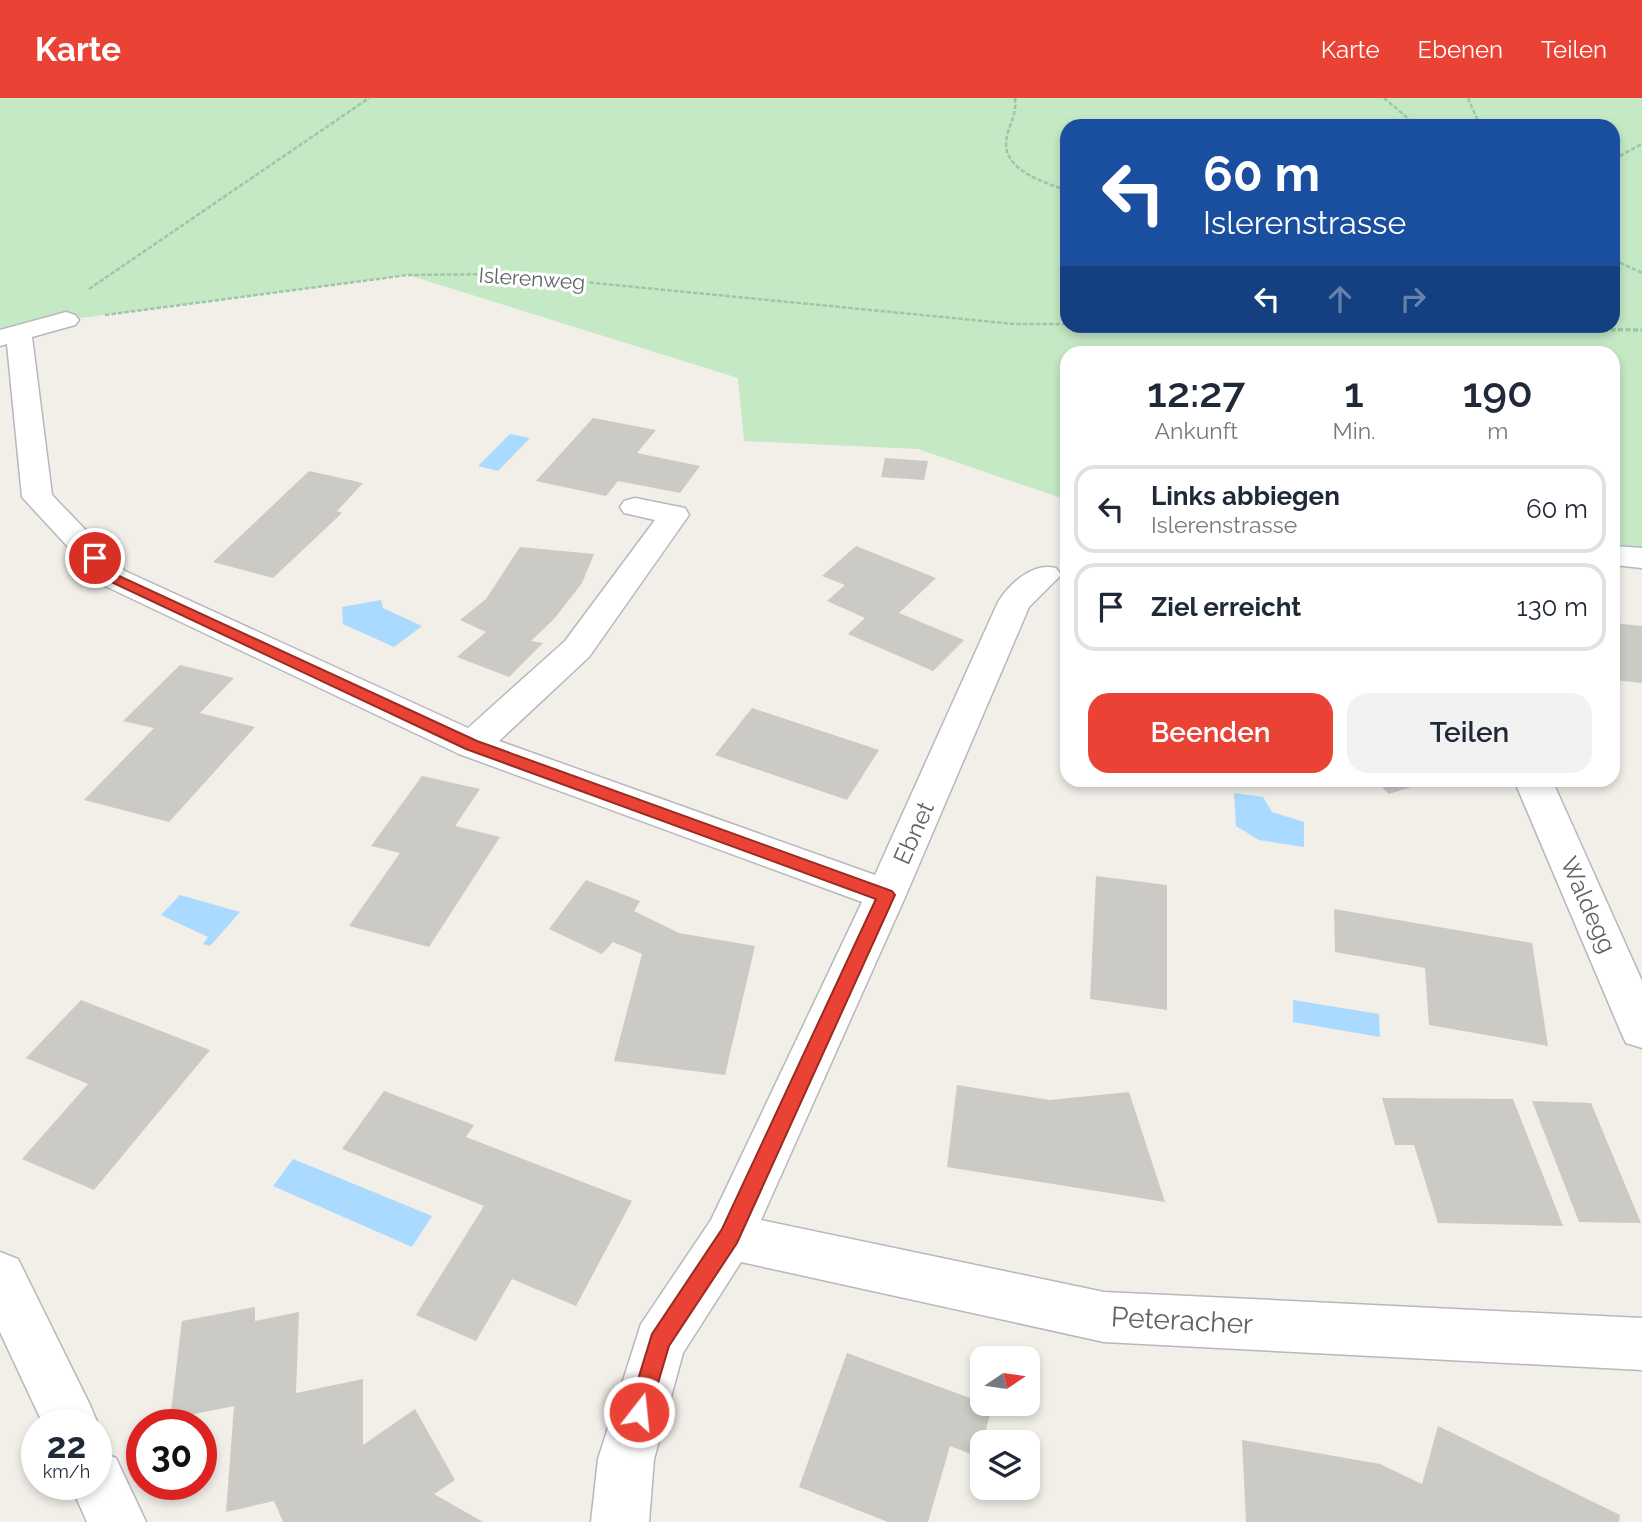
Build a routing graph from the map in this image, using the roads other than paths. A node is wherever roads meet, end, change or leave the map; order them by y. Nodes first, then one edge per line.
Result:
1 (66, 320) road end
2 (10, 336) edge
3 (635, 507) dead end
4 (1620, 556) edge
5 (1642, 558) edge
6 (1045, 575) dead end
7 (472, 745) junction
8 (1536, 787) edge
9 (886, 895) junction
10 (1642, 1030) edge
11 (730, 1236) junction
12 (0, 1276) edge
13 (1642, 1344) edge
14 (64, 1409) edge
15 (106, 1500) edge
16 (117, 1522) edge
17 (620, 1522) edge

1 - 2 street
2 - 7 street
3 - 7 street
4 - 5 street
6 - 9 street, Ebnet
7 - 9 street
8 - 10 street, Waldegg
9 - 11 street, Ebnet
11 - 13 street, Peteracher
11 - 17 street, Ebnet
12 - 14 street
15 - 16 street

